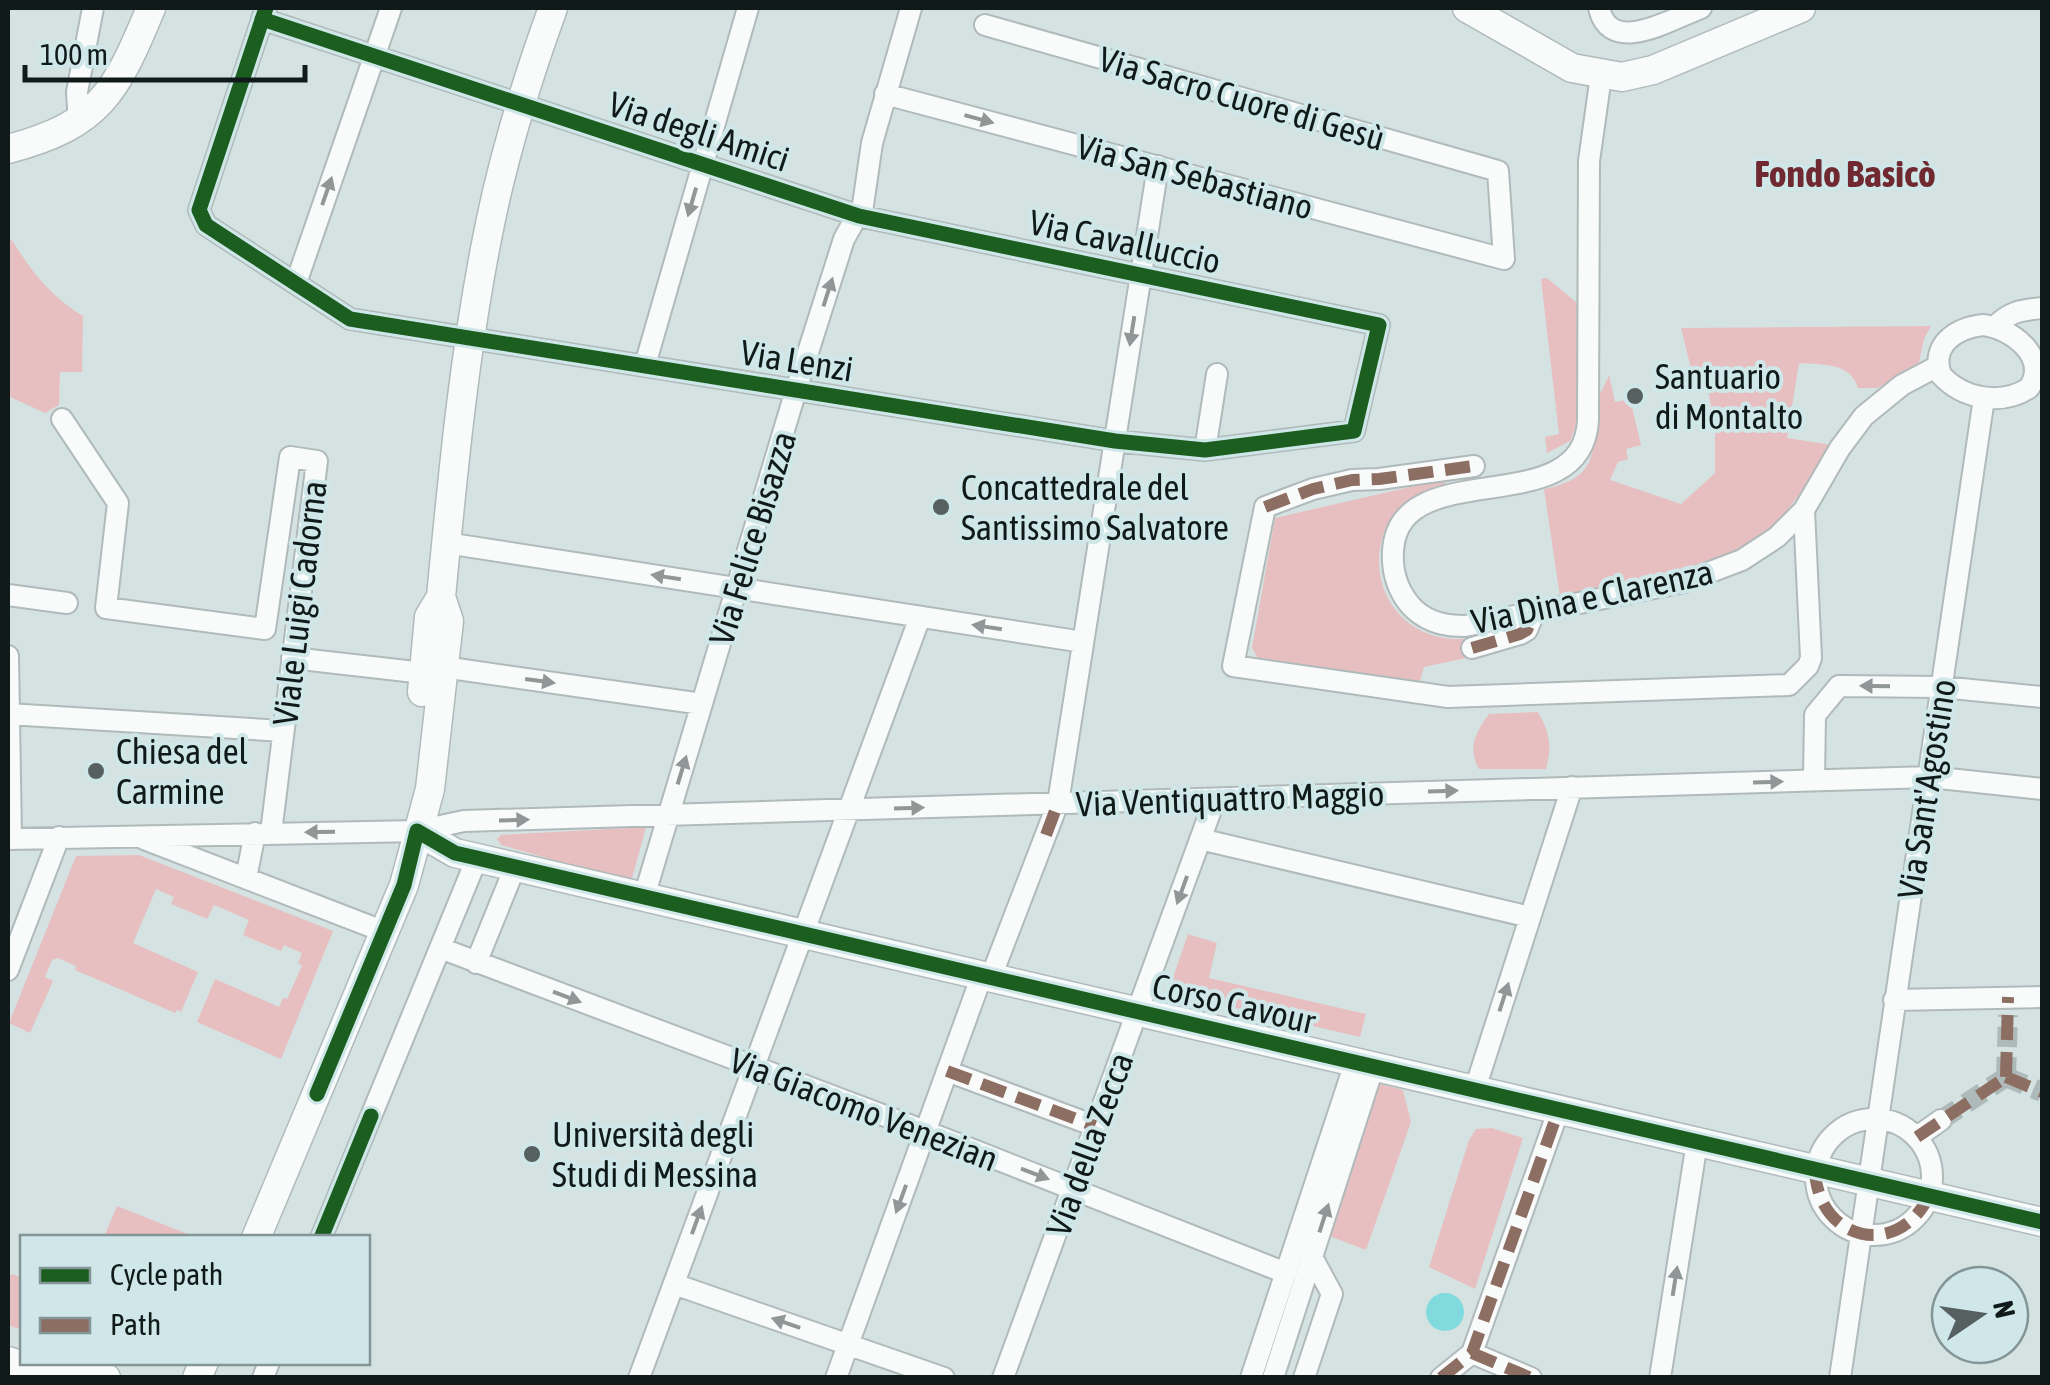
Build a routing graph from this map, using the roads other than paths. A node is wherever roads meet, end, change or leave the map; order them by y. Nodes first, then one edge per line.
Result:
1 (94, 8) edge
2 (150, 8) edge
3 (390, 8) edge
4 (552, 8) edge
5 (748, 8) edge
6 (911, 8) edge
7 (1467, 8) edge
8 (1599, 8) edge
9 (1700, 8) edge
10 (1801, 8) edge
11 (264, 13) edge
12 (985, 25) dead end
13 (374, 56) junction
14 (1601, 76) junction
15 (885, 94) junction
16 (519, 104) junction
17 (78, 122) junction
18 (8, 149) edge
19 (702, 164) junction
20 (1158, 166) junction
21 (859, 216) junction
22 (1504, 259) joint
23 (1140, 274) junction
24 (296, 283) junction
25 (2042, 308) edge
26 (1995, 326) junction
27 (470, 338) junction
28 (644, 365) junction
29 (1938, 366) junction
30 (1216, 374) dead end
31 (796, 390) junction
32 (1984, 398) junction
33 (62, 420) dead end
34 (1354, 431) joint
35 (1114, 440) junction
36 (1205, 450) junction
37 (1474, 466) dead end
38 (1804, 510) junction
39 (446, 542) junction
40 (737, 588) junction
41 (8, 595) edge
42 (67, 603) dead end
43 (1534, 613) junction
44 (920, 617) junction
45 (1083, 642) junction
46 (1472, 648) dead end
47 (8, 656) edge
48 (292, 658) junction
49 (434, 670) junction
50 (1942, 687) junction
51 (2042, 697) edge
52 (702, 704) junction
53 (8, 714) edge
54 (284, 731) junction
55 (1930, 777) junction
56 (1814, 781) junction
57 (1572, 787) junction
58 (2042, 789) edge
59 (1215, 798) junction
60 (1058, 803) junction
61 (851, 810) junction
62 (668, 816) junction
63 (417, 831) junction
64 (263, 833) junction
65 (133, 834) junction
66 (60, 837) junction
67 (9, 839) edge
68 (1200, 839) junction
69 (474, 867) junction
70 (515, 867) junction
71 (246, 878) junction
72 (644, 897) junction
73 (1530, 916) junction
74 (385, 932) junction
75 (802, 934) junction
76 (440, 948) junction
77 (476, 962) junction
78 (8, 970) edge
79 (986, 976) junction
80 (2042, 998) edge
81 (1894, 1000) junction
82 (1137, 1011) junction
83 (1365, 1063) junction
84 (754, 1068) junction
85 (947, 1072) junction
86 (1474, 1090) junction
87 (1559, 1109) junction
88 (1878, 1118) junction
89 (1941, 1120) tunnel mouth
90 (1095, 1126) junction
91 (925, 1131) junction
92 (1918, 1138) junction
93 (1697, 1142) junction
94 (1815, 1168) junction
95 (1868, 1181) junction
96 (1072, 1188) junction
97 (1929, 1196) junction
98 (2042, 1222) edge
99 (1861, 1234) junction
100 (257, 1235) edge
101 (322, 1235) edge
102 (1312, 1257) junction
103 (1286, 1273) junction
104 (674, 1284) junction
105 (848, 1344) junction
106 (1472, 1353) junction
107 (8, 1361) edge
108 (70, 1365) edge
109 (57, 1378) edge
110 (106, 1378) edge
111 (639, 1378) edge
112 (836, 1378) edge
113 (944, 1378) edge
114 (1003, 1378) edge
115 (1251, 1378) edge
116 (1272, 1378) edge
117 (1304, 1378) edge
118 (1441, 1378) edge
119 (1531, 1378) edge
120 (1660, 1378) edge
121 (1840, 1378) edge

1 - 17 street
2 - 17 main road
3 - 13 street
4 - 16 main road
5 - 19 street
6 - 15 street, Via Felice Bisazza
7 - 14 main road
8 - 9 street
10 - 14 main road
11 - 13 street, Via degli Amici
11 - 24 street
12 - 22 street, Via Sacro Cuore di Gesù
13 - 16 street, Via degli Amici
24 -> 13 street
14 - 43 street, Via Dina e Clarenza
15 -> 20 street, Via San Sebastiano
15 - 21 street, Via Felice Bisazza
16 - 19 street, Via degli Amici
16 - 27 main road
17 - 18 main road
19 - 21 street, Via degli Amici
19 -> 28 street
20 - 22 street, Via San Sebastiano
20 - 23 street
21 - 23 street, Via Cavalluccio
31 -> 21 street, Via Felice Bisazza
23 - 34 street, Via Cavalluccio
23 -> 35 street
24 - 27 street, Via Lenzi
25 - 26 street
26 - 29 street
26 - 32 street
27 - 28 street, Via Lenzi
27 - 39 main road
28 - 31 street, Via Lenzi
29 - 32 street
29 - 38 street, Via Dina e Clarenza
30 - 36 street
31 - 35 street, Via Lenzi
31 - 40 street, Via Felice Bisazza
32 - 50 street, Via Sant'Agostino
33 - 48 street, Viale Luigi Cadorna
34 - 36 street, Via Lenzi
35 - 36 street, Via Lenzi
35 - 45 street
37 - 38 street
38 - 43 street, Via Dina e Clarenza
40 -> 39 street
39 - 49 main road
40 - 44 street
40 - 52 street, Via Felice Bisazza
41 - 42 street
43 - 46 street
45 -> 44 street
44 - 61 street
45 - 60 street
47 - 53 street
48 - 49 street
48 - 54 street, Viale Luigi Cadorna
49 -> 52 street
49 - 63 main road
50 - 51 street
50 - 55 street, Via Sant'Agostino
50 -> 56 street
62 -> 52 street, Via Felice Bisazza
53 - 54 street
53 - 67 street
54 - 64 street, Viale Luigi Cadorna
55 - 56 street, Via Ventiquattro Maggio
55 - 58 street, Via Ventiquattro Maggio
55 - 81 street, Via Sant'Agostino
57 -> 56 street, Via Ventiquattro Maggio
59 -> 57 street, Via Ventiquattro Maggio
57 - 73 street
59 - 60 street, Via Ventiquattro Maggio
59 - 68 street, Via della Zecca
61 -> 60 street, Via Ventiquattro Maggio
60 - 79 street
61 - 62 street, Via Ventiquattro Maggio
61 - 75 street
63 -> 62 street, Via Ventiquattro Maggio
62 - 72 street, Via Felice Bisazza
63 -> 64 street, Via Ventiquattro Maggio
63 - 69 main road, Corso Cavour
63 - 74 main road
64 - 65 street, Via Ventiquattro Maggio
64 - 71 street, Viale Luigi Cadorna
65 - 66 street, Via Ventiquattro Maggio
65 - 71 street
66 - 67 street, Via Ventiquattro Maggio
66 - 78 street
68 - 73 street
68 -> 82 street, Via della Zecca
69 - 70 main road, Corso Cavour
69 - 76 street
70 - 72 main road, Corso Cavour
70 - 77 street
71 - 74 street
72 - 75 main road, Corso Cavour
86 -> 73 street
74 - 100 main road
75 - 79 main road, Corso Cavour
75 - 84 street
76 - 77 street, Via Giacomo Venezian
76 - 101 street
77 -> 84 street, Via Giacomo Venezian
79 - 82 main road, Corso Cavour
79 - 85 street
80 - 81 street
81 - 88 street, Via Sant'Agostino
82 - 83 main road, Corso Cavour
82 - 90 street, Via della Zecca
83 - 86 main road, Corso Cavour
102 -> 83 street
83 - 103 street
84 - 91 street, Via Giacomo Venezian
104 -> 84 street
85 - 90 street
85 - 91 street
86 - 87 main road, Corso Cavour
87 - 93 main road, Corso Cavour
87 - 106 street
88 - 92 street
88 - 94 street
88 - 95 street, Via Sant'Agostino
89 - 92 street
90 - 96 street, Via della Zecca
91 -> 96 street, Via Giacomo Venezian
91 -> 105 street
92 - 97 street
93 - 94 main road, Corso Cavour
120 -> 93 street
94 - 95 main road, Corso Cavour
94 - 99 street
95 - 97 main road, Corso Cavour
95 - 99 street, Via Sant'Agostino
96 - 103 street, Via Giacomo Venezian
96 - 114 street, Via della Zecca
97 - 98 main road, Corso Cavour
97 - 99 street
99 - 121 street, Via Sant'Agostino
102 - 116 street
102 - 117 street
103 - 115 street
105 -> 104 street
104 - 111 street
105 - 112 street
105 - 113 street
106 - 118 street
106 - 119 street
107 - 109 main road
108 - 110 main road

